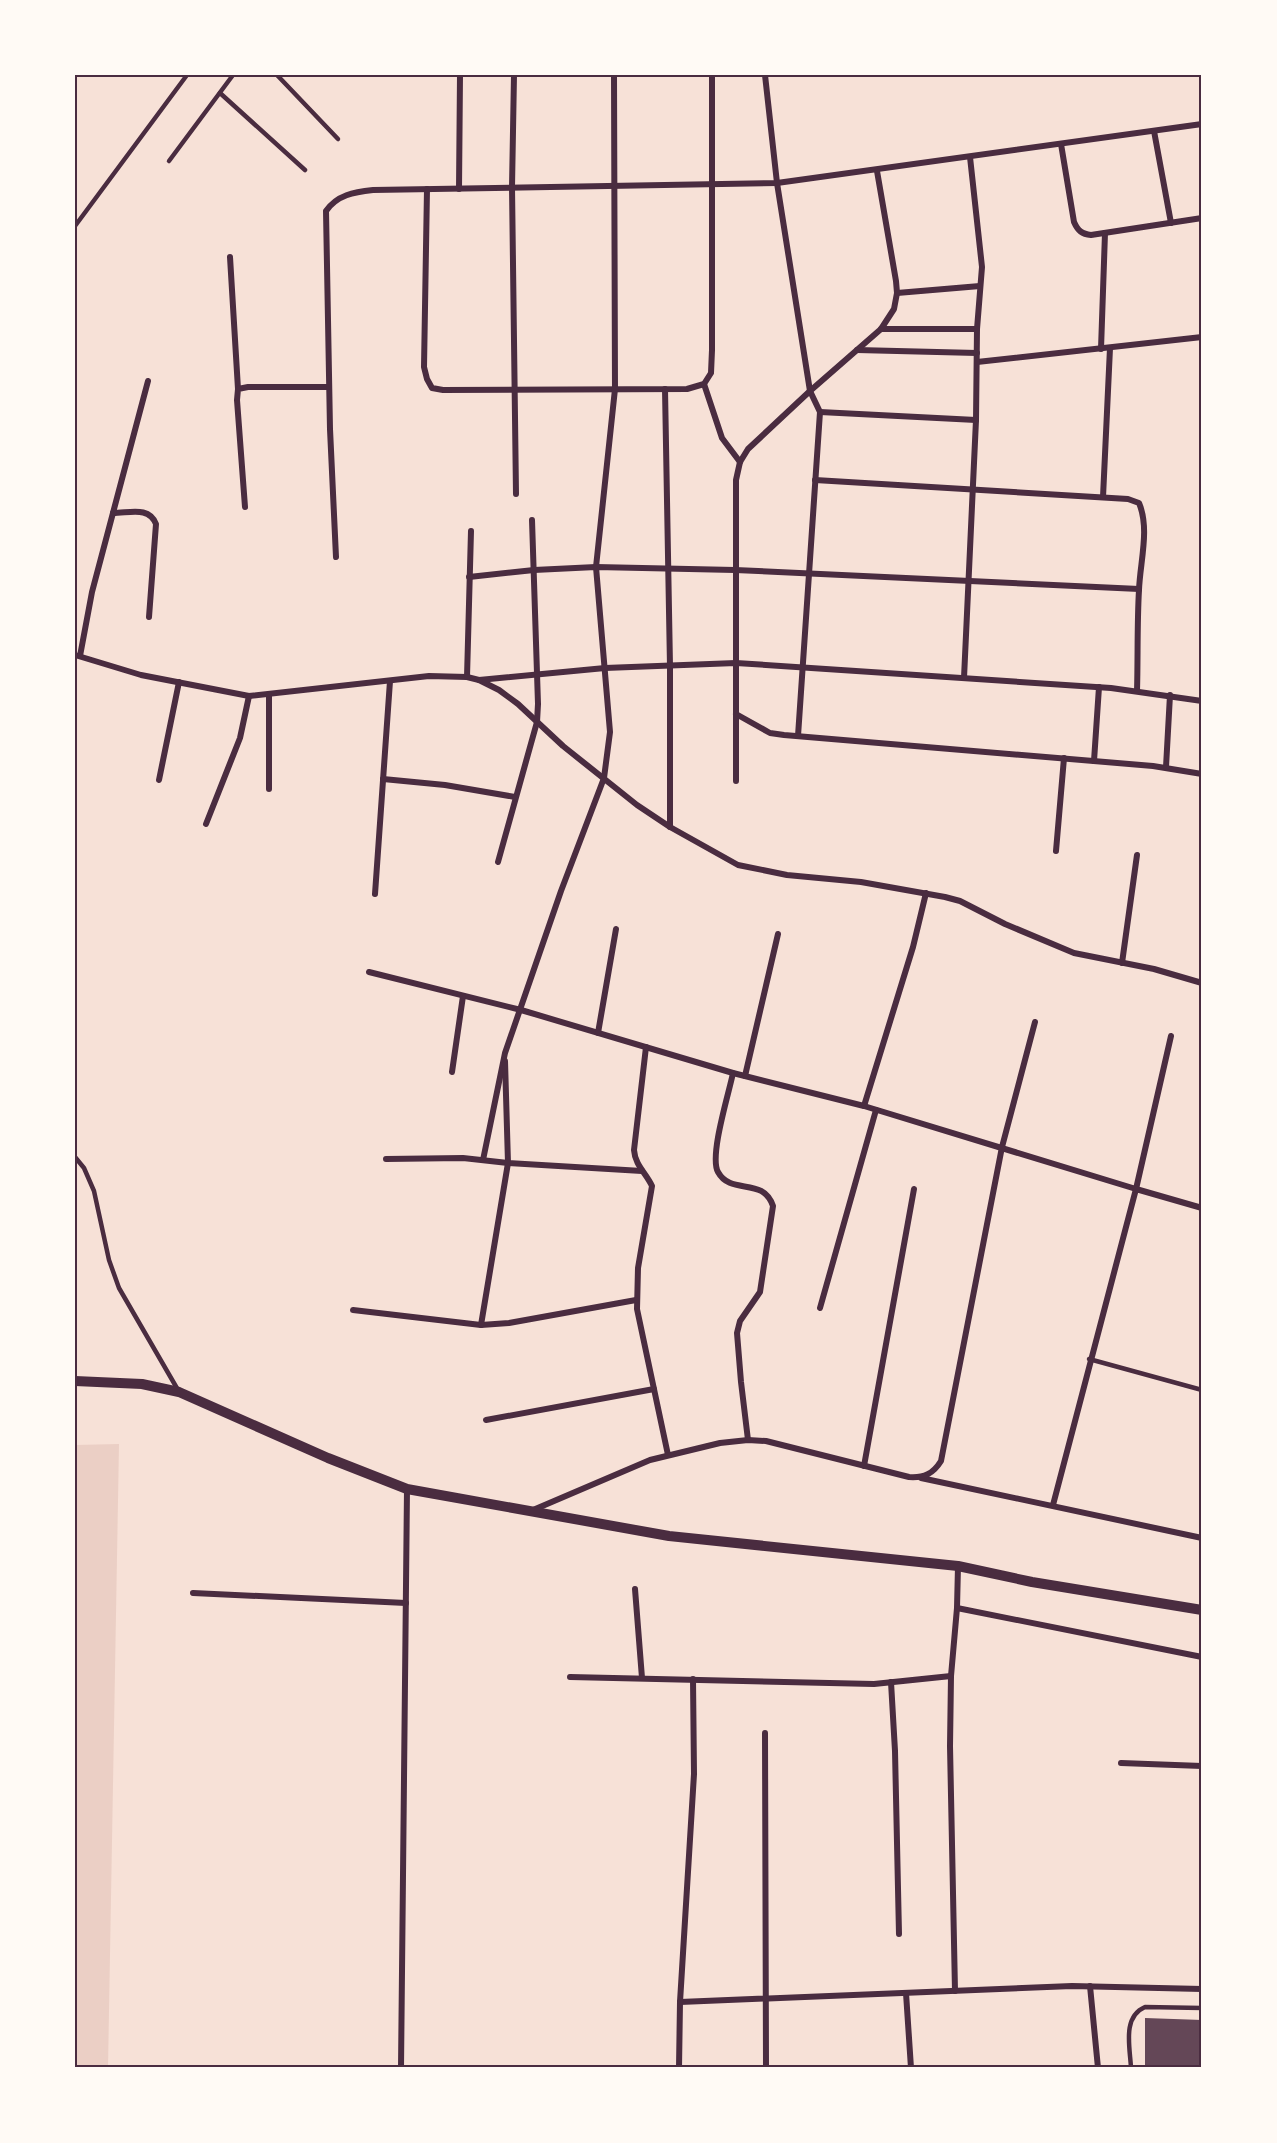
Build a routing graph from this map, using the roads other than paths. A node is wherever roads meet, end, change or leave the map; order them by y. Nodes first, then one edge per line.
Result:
1 (187, 75) edge
2 (234, 75) edge
3 (277, 75) edge
4 (460, 75) edge
5 (513, 75) edge
6 (614, 75) edge
7 (712, 75) edge
8 (765, 75) edge
9 (220, 93) junction
10 (1202, 124) edge
11 (1154, 131) junction
12 (338, 139) dead end
13 (1060, 144) junction
14 (970, 157) junction
15 (169, 161) dead end
16 (305, 170) dead end
17 (877, 171) junction
18 (777, 183) junction
19 (712, 184) junction
20 (614, 186) junction
21 (512, 188) junction
22 (427, 189) junction
23 (459, 189) junction
24 (1202, 218) edge
25 (1171, 223) junction
26 (75, 226) edge
27 (1105, 233) junction
28 (230, 257) dead end
29 (980, 286) junction
30 (897, 293) junction
31 (881, 329) junction
32 (977, 329) junction
33 (1202, 337) edge
34 (1110, 348) junction
35 (1101, 349) junction
36 (857, 350) junction
37 (977, 353) junction
38 (977, 362) junction
39 (148, 381) dead end
40 (704, 384) junction
41 (329, 387) junction
42 (238, 389) junction
43 (615, 389) junction
44 (665, 389) junction
45 (515, 391) junction
46 (810, 391) junction
47 (820, 412) junction
48 (976, 420) junction
49 (740, 462) junction
50 (815, 480) junction
51 (973, 490) junction
52 (516, 495) dead end
53 (1103, 498) junction
54 (246, 507) dead end
55 (113, 513) junction
56 (532, 520) dead end
57 (471, 531) dead end
58 (336, 557) dead end
59 (596, 567) junction
60 (668, 569) junction
61 (534, 570) junction
62 (735, 570) junction
63 (809, 573) junction
64 (469, 577) junction
65 (970, 581) junction
66 (1139, 590) junction
67 (149, 617) dead end
68 (77, 656) edge
69 (736, 663) junction
70 (670, 666) junction
71 (803, 666) junction
72 (605, 668) junction
73 (538, 673) junction
74 (467, 677) junction
75 (964, 678) junction
76 (479, 680) junction
77 (390, 681) junction
78 (179, 682) junction
79 (1099, 687) junction
80 (1137, 692) junction
81 (269, 695) junction
82 (1170, 695) junction
83 (249, 696) junction
84 (1202, 701) edge
85 (736, 714) junction
86 (537, 722) junction
87 (798, 736) junction
88 (1064, 758) junction
89 (1094, 761) junction
90 (1166, 767) junction
91 (1202, 774) edge
92 (604, 778) junction
93 (383, 779) junction
94 (159, 780) dead end
95 (736, 782) dead end
96 (269, 789) dead end
97 (515, 798) junction
98 (206, 824) dead end
99 (670, 827) junction
100 (1056, 850) dead end
101 (1137, 855) dead end
102 (498, 862) dead end
103 (926, 893) junction
104 (375, 894) dead end
105 (616, 929) dead end
106 (778, 934) dead end
107 (1122, 963) junction
108 (369, 972) dead end
109 (1202, 983) edge
110 (463, 996) junction
111 (521, 1010) junction
112 (1035, 1022) dead end
113 (598, 1033) junction
114 (1171, 1036) dead end
115 (646, 1047) junction
116 (505, 1053) junction
117 (452, 1072) dead end
118 (733, 1073) junction
119 (745, 1076) junction
120 (864, 1106) junction
121 (876, 1110) junction
122 (1002, 1147) junction
123 (75, 1157) edge
124 (386, 1159) dead end
125 (483, 1160) junction
126 (508, 1162) junction
127 (642, 1171) junction
128 (914, 1189) dead end
129 (1136, 1189) junction
130 (1202, 1208) edge
131 (636, 1300) junction
132 (820, 1308) dead end
133 (353, 1310) dead end
134 (481, 1325) junction
135 (1089, 1359) junction
136 (75, 1382) edge
137 (654, 1389) junction
138 (1202, 1390) edge
139 (179, 1392) junction
140 (486, 1420) dead end
141 (748, 1440) junction
142 (668, 1455) junction
143 (864, 1466) junction
144 (919, 1478) junction
145 (407, 1489) junction
146 (1053, 1505) junction
147 (530, 1511) junction
148 (1202, 1538) edge
149 (958, 1566) junction
150 (635, 1589) dead end
151 (193, 1593) dead end
152 (406, 1603) junction
153 (957, 1608) junction
154 (1202, 1610) edge
155 (1202, 1657) edge
156 (951, 1676) junction
157 (570, 1677) dead end
158 (642, 1678) junction
159 (693, 1679) junction
160 (891, 1682) junction
161 (765, 1733) dead end
162 (1121, 1763) dead end
163 (1202, 1766) edge
164 (899, 1935) dead end
165 (1090, 1986) junction
166 (1202, 1989) edge
167 (955, 1991) junction
168 (906, 1993) junction
169 (765, 1999) junction
170 (680, 2002) junction
171 (1202, 2008) edge
172 (401, 2068) edge
173 (679, 2068) edge
174 (766, 2068) edge
175 (911, 2068) edge
176 (1098, 2068) edge
177 (1131, 2068) edge

1 - 26 lane
2 - 9 lane
3 - 12 lane
4 - 23 street
5 - 21 street
6 - 20 street
7 - 19 street
8 - 18 street
9 - 15 lane
9 - 16 lane
10 - 11 street
11 - 13 street
11 - 25 street
13 - 14 street
13 - 27 street
14 - 17 street
14 - 29 street
17 - 18 street
17 - 30 street
18 - 19 street
18 - 46 street
19 - 20 street
19 - 40 street
20 - 21 street
20 - 43 street
21 - 23 street
21 - 45 street
22 - 23 street
22 - 41 street
22 - 45 street
24 - 25 street
25 - 27 street
27 - 35 street
28 - 42 street
29 - 30 street
29 - 32 street
30 - 31 street
31 - 32 street
31 - 36 street
32 - 37 street
33 - 34 street
34 - 35 street
34 - 53 street
35 - 38 street
36 - 37 street
36 - 46 street
37 - 38 street
38 - 48 street
39 - 55 street
40 - 44 street
40 - 49 street
41 - 42 street
41 - 58 street
42 - 54 street
43 - 44 street
43 - 45 street
43 - 59 street
44 - 60 street
45 - 52 street
46 - 47 street
46 - 49 street
47 - 48 street
47 - 50 street
48 - 51 street
49 - 62 street
50 - 51 street
50 - 63 street
51 - 53 street
51 - 65 street
53 - 66 street
55 - 67 street
55 - 68 street
56 - 61 street
57 - 64 street
59 - 60 street
59 - 61 street
59 - 72 street
60 - 62 street
60 - 70 street
61 - 64 street
61 - 73 street
62 - 63 street
62 - 69 street
63 - 65 street
63 - 71 street
64 - 74 street
65 - 66 street
65 - 75 street
66 - 80 street
68 - 78 street
69 - 70 street
69 - 71 street
69 - 85 street
70 - 72 street
70 - 99 street
71 - 75 street
71 - 87 street
72 - 73 street
72 - 92 street
73 - 76 street
73 - 86 street
74 - 76 street
74 - 77 street
75 - 79 street
76 - 86 street
77 - 81 street
77 - 93 street
78 - 83 street
78 - 94 street
79 - 80 street
79 - 89 street
80 - 82 street
81 - 83 street
81 - 96 street
82 - 84 street
82 - 90 street
83 - 98 street
85 - 87 street
85 - 95 street
86 - 92 street
86 - 97 street
87 - 88 street
88 - 89 street
88 - 100 street
89 - 90 street
90 - 91 street
92 - 99 street
92 - 111 street
93 - 97 street
93 - 104 street
97 - 102 street
99 - 103 street
101 - 107 street
103 - 107 street
103 - 120 street
105 - 113 street
106 - 119 street
107 - 109 street
108 - 110 street
110 - 111 street
110 - 117 street
111 - 113 street
111 - 116 street
112 - 122 street
113 - 115 street
114 - 129 street
115 - 118 street
115 - 127 street
116 - 125 street
116 - 126 street
118 - 119 street
118 - 141 street
119 - 120 street
120 - 121 street
121 - 122 street
121 - 132 street
122 - 129 street
122 - 144 street
123 - 139 lane
124 - 125 street
125 - 126 street
126 - 127 street
126 - 134 street
127 - 131 street
128 - 143 street
129 - 130 street
129 - 135 street
131 - 134 street
131 - 137 street
133 - 134 street
135 - 138 lane
135 - 146 street
136 - 139 street
137 - 140 street
137 - 142 street
139 - 145 street
141 - 142 street
141 - 143 street
142 - 147 street
143 - 144 street
144 - 146 street
145 - 147 street
145 - 152 street
146 - 148 street
147 - 149 street
149 - 153 street
149 - 154 street
150 - 158 street
151 - 152 street
152 - 172 street
153 - 155 street
153 - 156 street
156 - 160 street
156 - 167 street
157 - 158 street
158 - 159 street
159 - 160 street
159 - 170 street
160 - 164 street
161 - 169 street
162 - 163 street
165 - 166 street
165 - 167 street
165 - 176 street
167 - 168 street
168 - 169 street
168 - 175 street
169 - 170 street
169 - 174 street
170 - 173 street
171 - 177 lane

